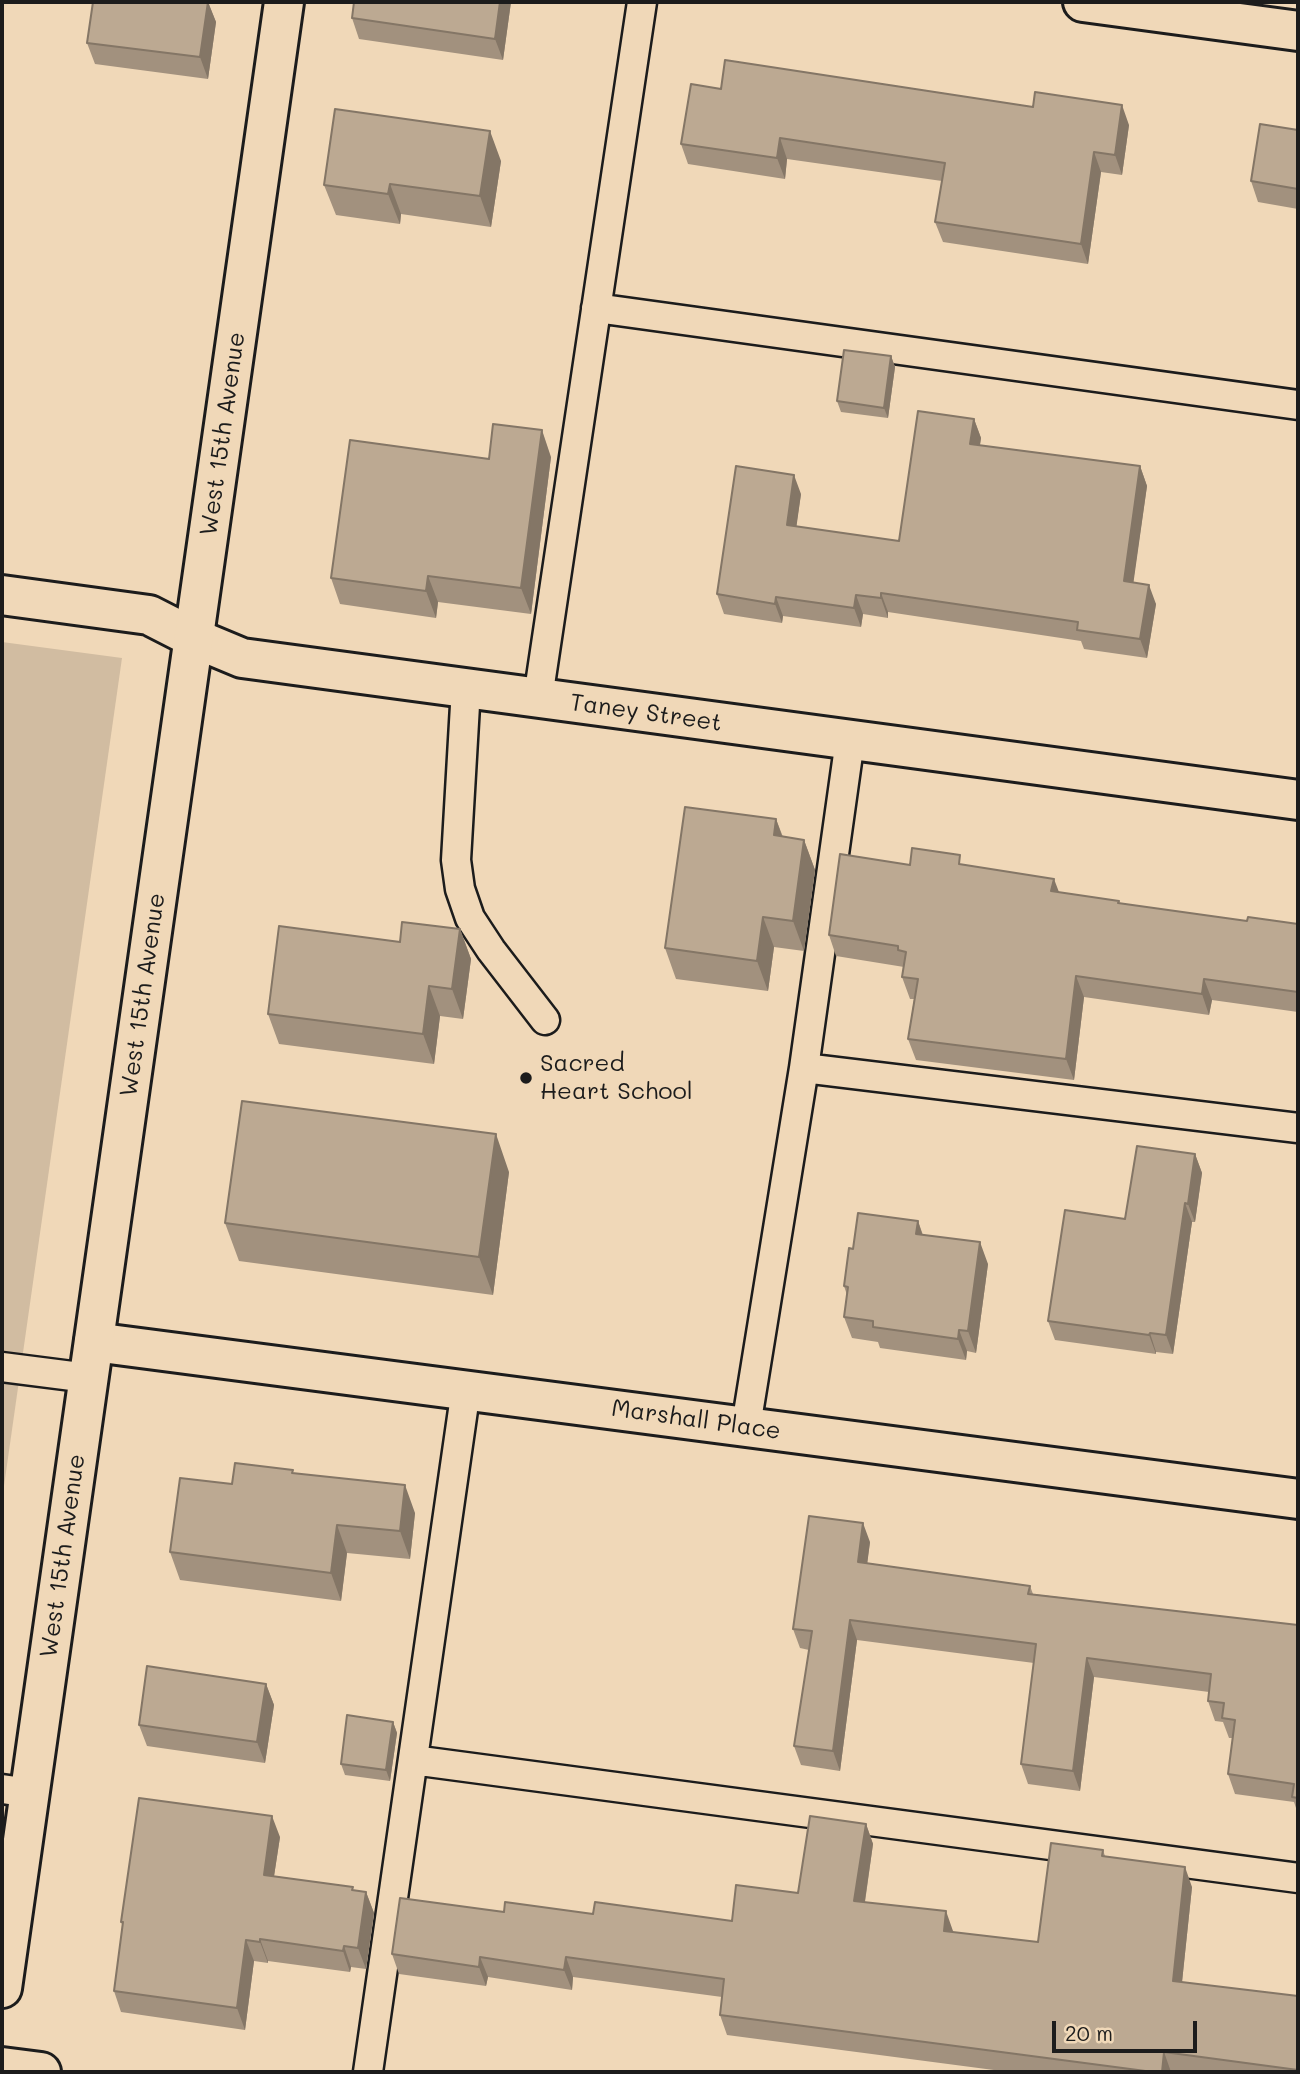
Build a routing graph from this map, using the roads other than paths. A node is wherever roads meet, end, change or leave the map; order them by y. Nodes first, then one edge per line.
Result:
1 (284, 2) edge
2 (642, 2) edge
3 (1083, 2) edge
4 (1298, 31) edge
5 (596, 308) junction
6 (1298, 405) edge
7 (2, 595) edge
8 (194, 638) junction
9 (466, 688) junction
10 (538, 698) junction
11 (850, 740) junction
12 (1298, 800) edge
13 (545, 1020) dead end
14 (804, 1068) junction
15 (1298, 1128) edge
16 (91, 1360) junction
17 (2, 1367) edge
18 (466, 1389) junction
19 (746, 1426) junction
20 (1298, 1499) edge
21 (413, 1760) junction
22 (16, 1791) edge
23 (1298, 1878) edge
24 (2, 1988) edge
25 (2, 2067) edge
26 (41, 2072) edge
27 (368, 2072) edge

1 - 8 street, West 15th Avenue
2 - 5 lane
3 - 4 street
5 - 6 lane
5 - 10 lane
7 - 8 street, Taney Street
8 - 9 street, Taney Street
8 - 16 street, West 15th Avenue
9 - 10 street, Taney Street
9 - 13 lane
10 - 11 street, Taney Street
11 - 12 street, Taney Street
11 - 14 lane
14 - 15 lane
14 - 19 lane
16 - 17 lane
16 - 18 street, Marshall Place
16 - 22 street, West 15th Avenue
18 - 19 street, Marshall Place
18 - 21 lane
19 - 20 street, Marshall Place
21 - 23 lane
21 - 27 lane
22 - 24 street, West 15th Avenue
25 - 26 street

